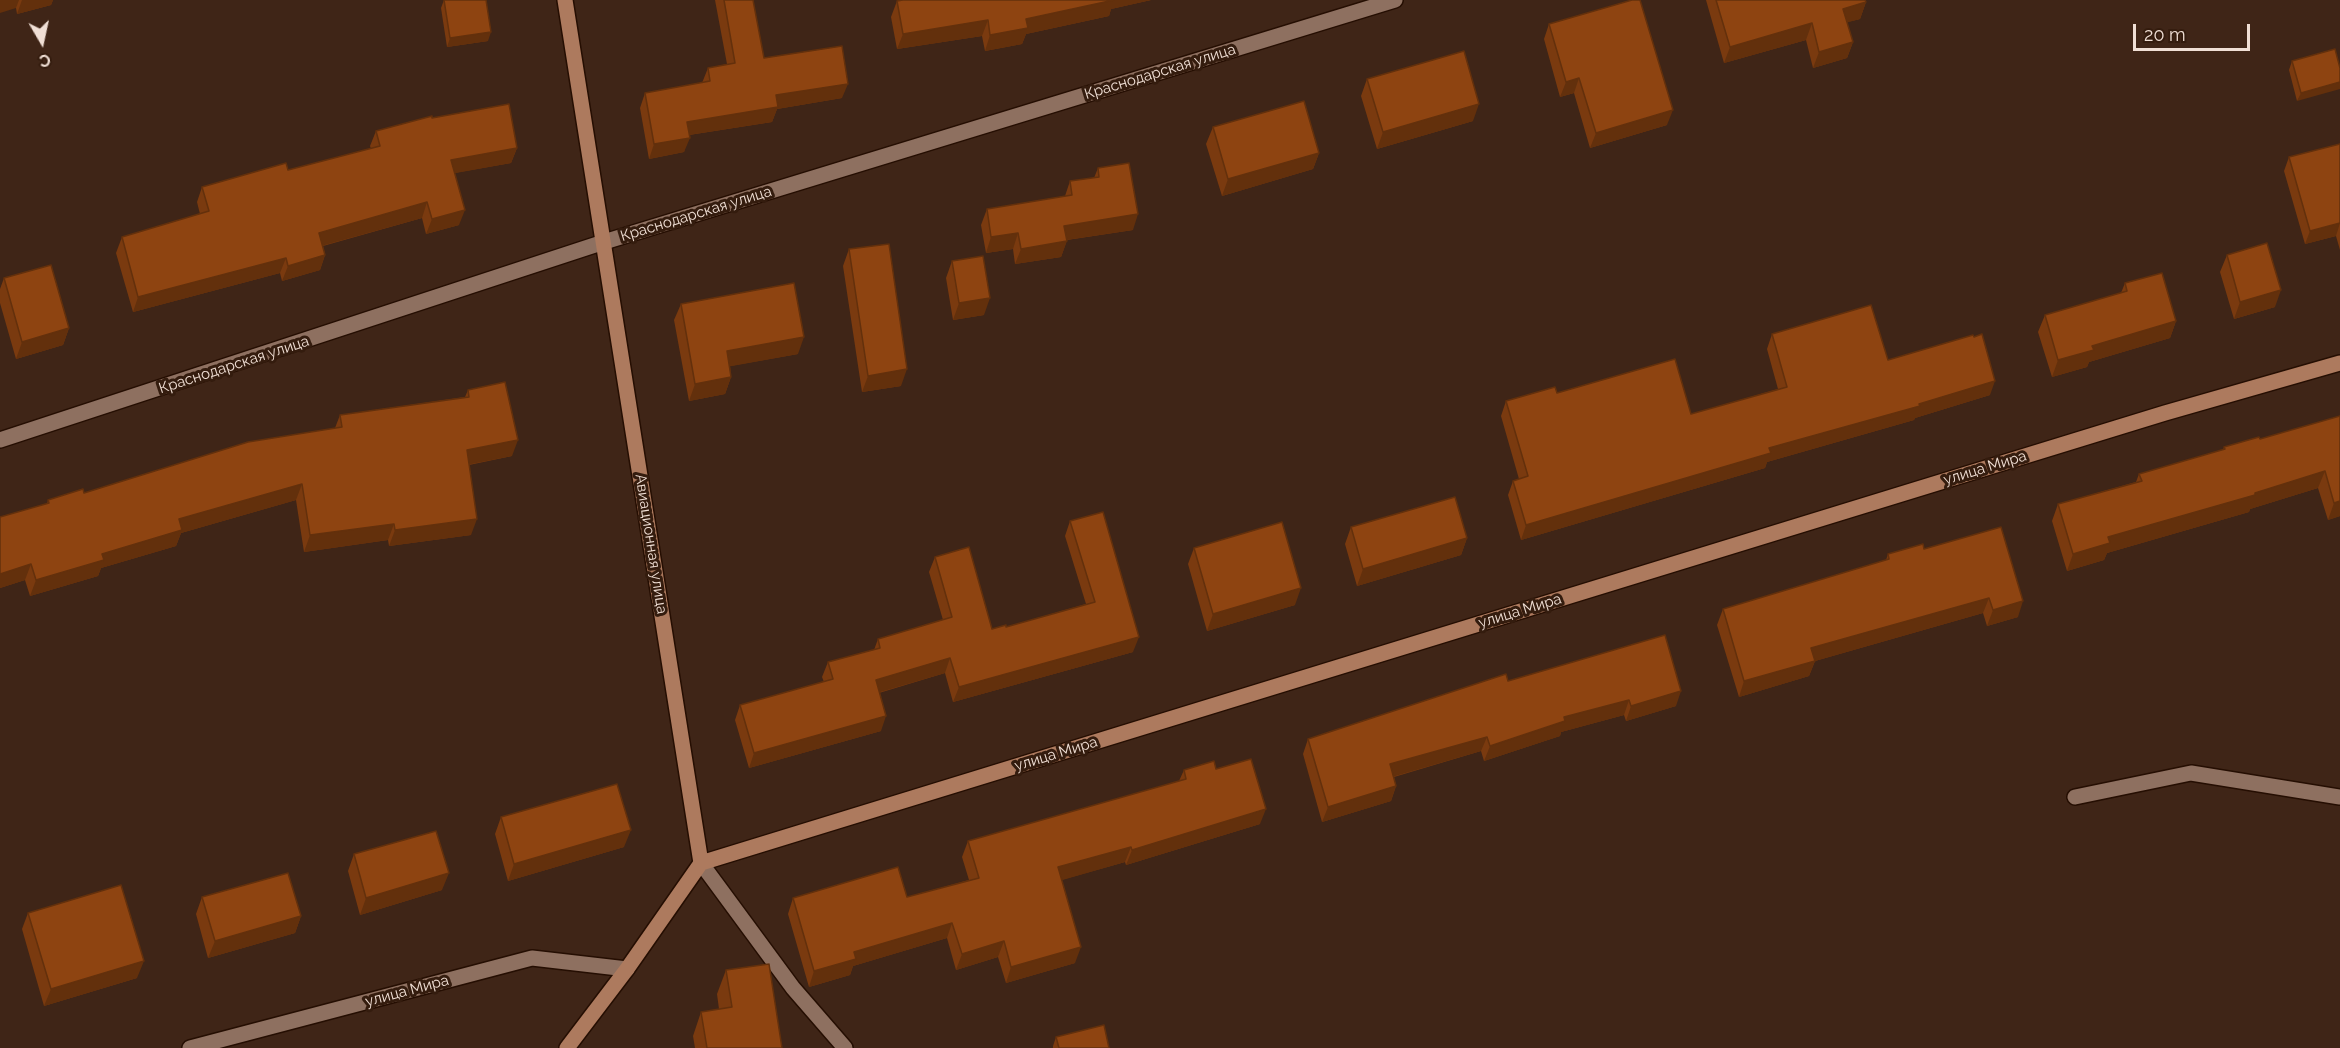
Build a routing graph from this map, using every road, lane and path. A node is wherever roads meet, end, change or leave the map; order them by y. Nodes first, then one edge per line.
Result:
1 (565, 0) edge
2 (1395, 0) edge
3 (604, 242) junction
4 (2340, 363) edge
5 (0, 440) edge
6 (2075, 797) dead end
7 (2340, 797) edge
8 (701, 862) junction
9 (627, 969) junction
10 (190, 1048) edge
11 (567, 1048) edge
12 (845, 1048) edge

1 - 3 main road, Авиационная улица
2 - 3 street, Краснодарская улица
3 - 5 street, Краснодарская улица
3 - 8 main road, Авиационная улица
4 - 8 main road, улица Мира
6 - 7 street
8 - 9 main road
8 - 12 street
9 - 10 street, улица Мира
9 - 11 main road

